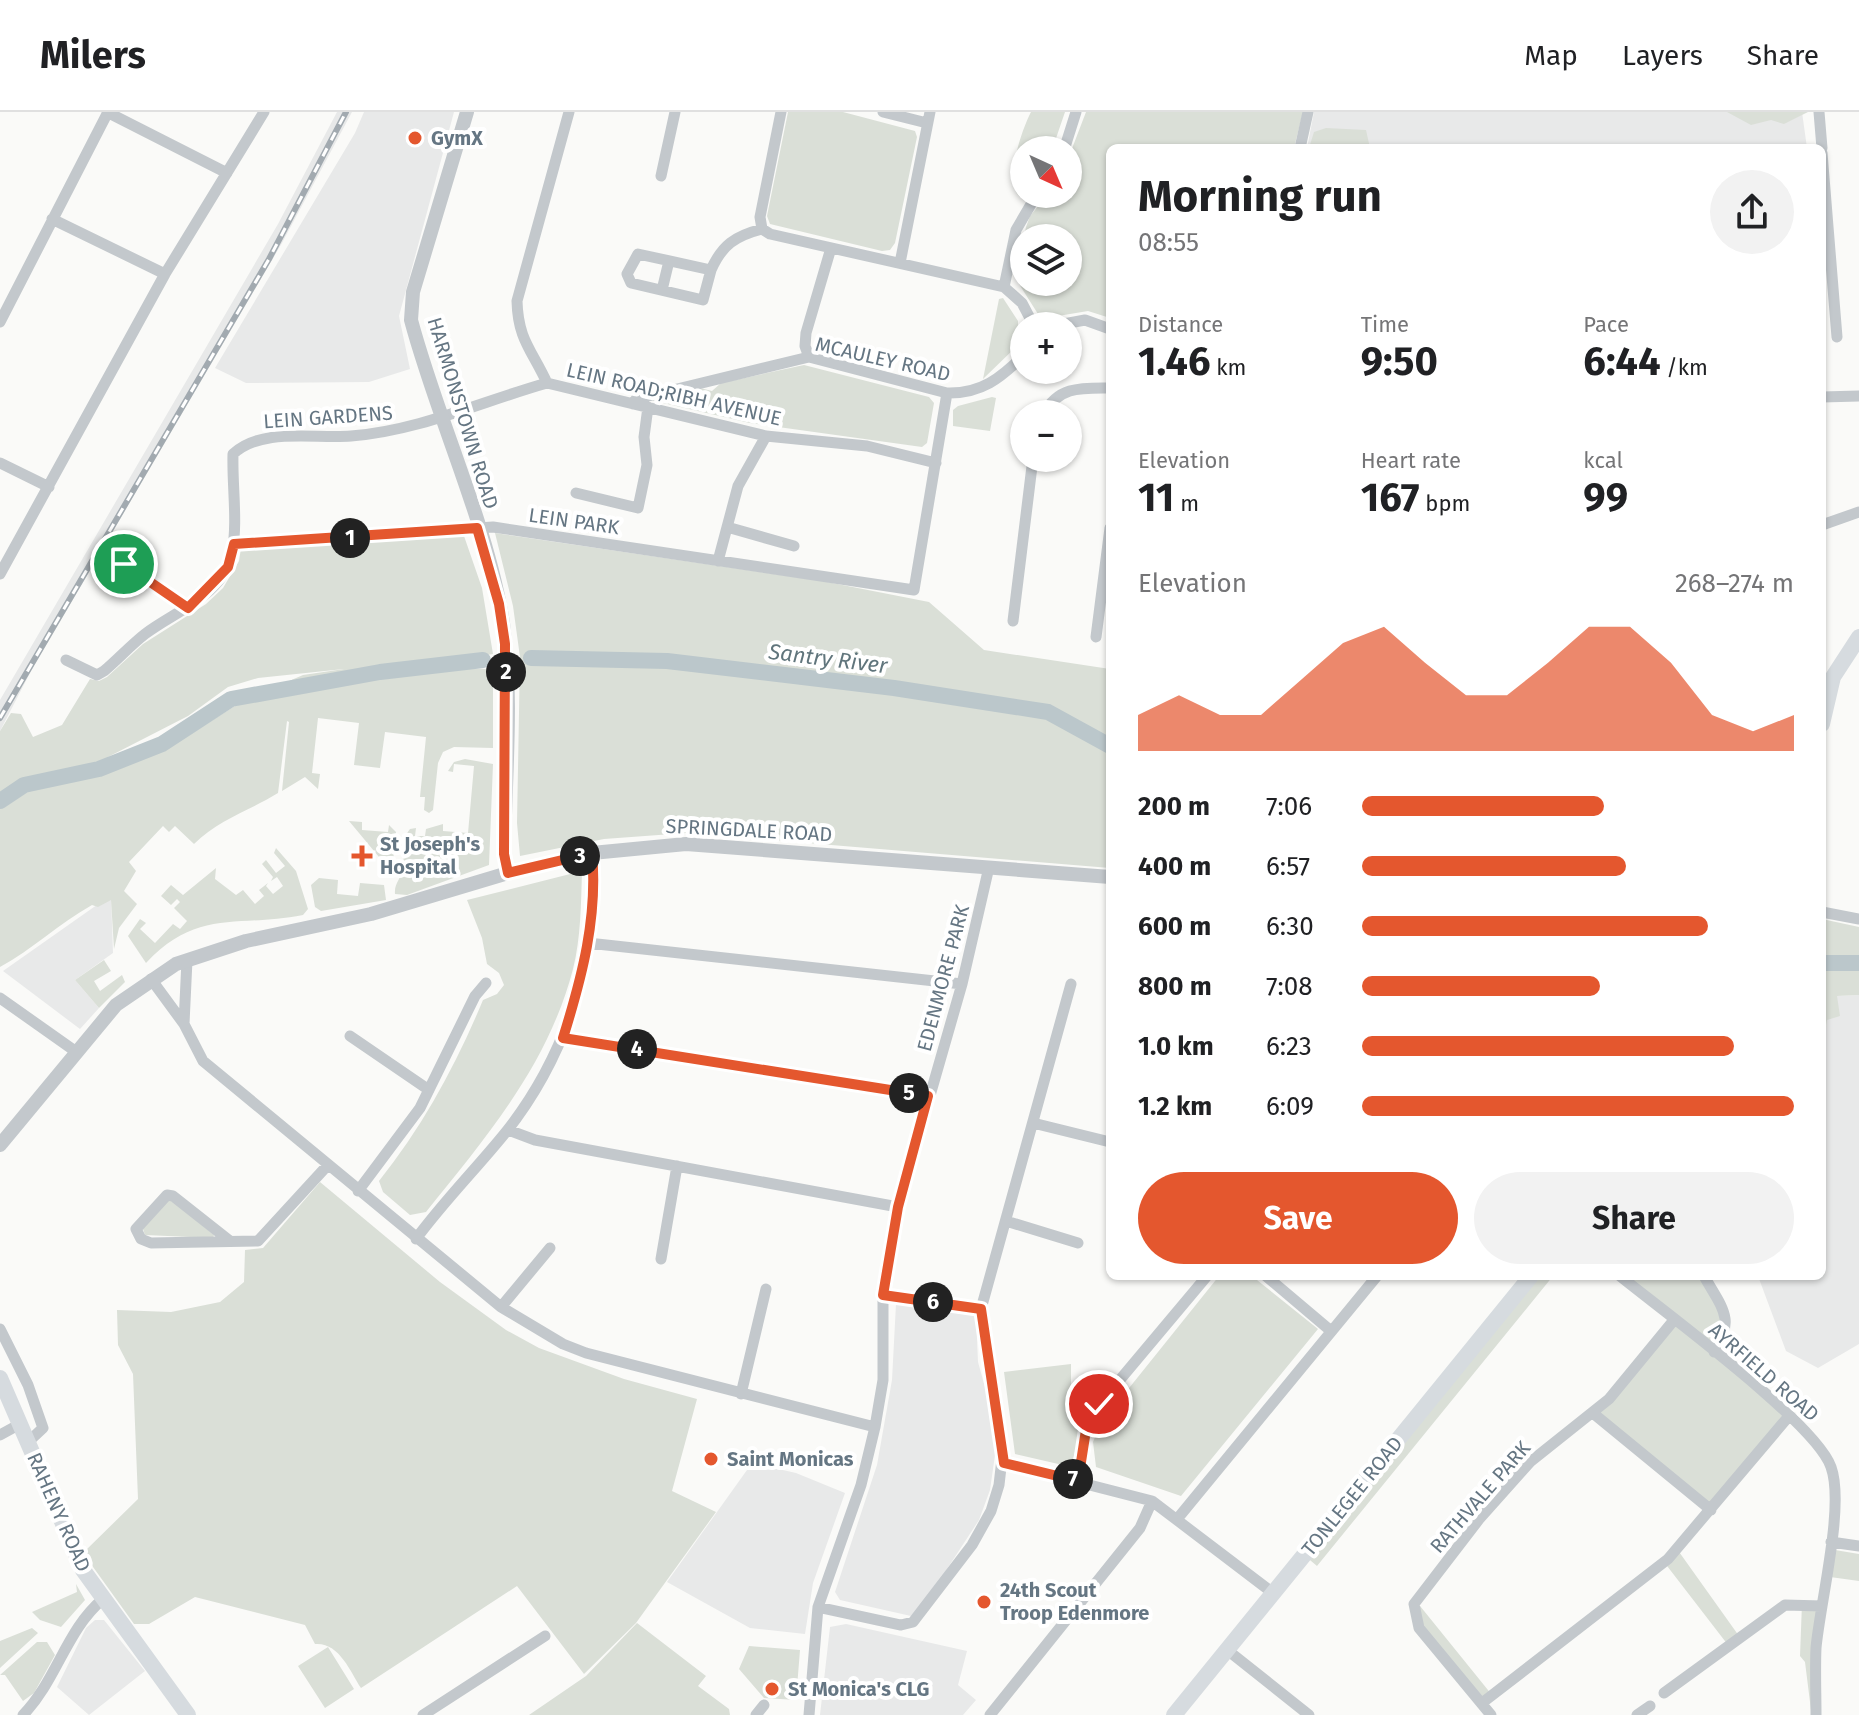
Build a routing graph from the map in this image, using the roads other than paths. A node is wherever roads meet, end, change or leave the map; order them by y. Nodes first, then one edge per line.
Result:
1 (108, 112) edge
2 (264, 112) edge
3 (467, 112) edge
4 (569, 112) edge
5 (675, 112) edge
6 (781, 112) edge
7 (883, 112) edge
8 (1076, 112) edge
9 (1308, 112) edge
10 (1819, 112) edge
11 (928, 117) edge
12 (1068, 136) edge
13 (1301, 144) edge
14 (1821, 144) edge
15 (227, 173) junction
16 (661, 176) dead end
17 (1826, 201) edge
18 (1029, 208) edge
19 (52, 219) junction
20 (762, 229) junction
21 (831, 248) junction
22 (669, 261) junction
23 (900, 263) junction
24 (711, 270) junction
25 (165, 274) junction
26 (1004, 287) junction
27 (662, 290) junction
28 (1025, 312) edge
29 (1082, 321) edge
30 (0, 322) edge
31 (1106, 328) edge
32 (1837, 337) dead end
33 (809, 357) junction
34 (1010, 368) edge
35 (547, 383) junction
36 (1106, 388) edge
37 (947, 393) junction
38 (1859, 396) edge
39 (1826, 397) edge
40 (1054, 400) edge
41 (633, 404) junction
42 (648, 407) junction
43 (439, 415) junction
44 (766, 436) junction
45 (0, 463) edge
46 (936, 463) junction
47 (1031, 472) edge
48 (49, 487) junction
49 (576, 493) dead end
50 (1859, 512) edge
51 (1826, 524) edge
52 (727, 527) junction
53 (477, 528) junction
54 (234, 544) junction
55 (794, 546) dead end
56 (1106, 559) edge
57 (718, 561) junction
58 (124, 564) dead end
59 (0, 574) edge
60 (188, 608) junction
61 (1013, 621) dead end
62 (1096, 637) dead end
63 (1859, 637) edge
64 (66, 660) dead end
65 (1826, 707) edge
66 (592, 853) junction
67 (989, 867) junction
68 (508, 873) junction
69 (1106, 877) edge
70 (1826, 913) edge
71 (1859, 919) edge
72 (588, 943) junction
73 (187, 960) junction
74 (151, 979) junction
75 (486, 983) dead end
76 (962, 984) junction
77 (1071, 984) dead end
78 (183, 991) junction
79 (0, 998) edge
80 (166, 1000) junction
81 (184, 1024) junction
82 (350, 1036) dead end
83 (563, 1038) junction
84 (75, 1051) junction
85 (429, 1090) junction
86 (928, 1096) junction
87 (1033, 1123) junction
88 (508, 1130) junction
89 (1106, 1141) edge
90 (0, 1145) edge
91 (677, 1166) junction
92 (326, 1167) junction
93 (358, 1191) junction
94 (898, 1207) junction
95 (1006, 1221) junction
96 (416, 1239) junction
97 (230, 1241) junction
98 (1078, 1243) dead end
99 (550, 1248) dead end
100 (661, 1259) dead end
101 (1204, 1280) edge
102 (1271, 1280) edge
103 (1374, 1280) edge
104 (1528, 1280) edge
105 (1625, 1280) edge
106 (1706, 1280) edge
107 (766, 1289) dead end
108 (883, 1295) junction
109 (501, 1307) junction
110 (981, 1309) junction
111 (1674, 1320) junction
112 (0, 1329) edge
113 (1331, 1331) junction
114 (1714, 1352) junction
115 (0, 1378) edge
116 (741, 1394) junction
117 (1594, 1414) junction
118 (1789, 1416) junction
119 (20, 1424) junction
120 (875, 1427) junction
121 (0, 1435) edge
122 (28, 1442) junction
123 (1004, 1463) junction
124 (1078, 1481) junction
125 (1152, 1501) junction
126 (1711, 1510) junction
127 (1178, 1518) junction
128 (1831, 1542) junction
129 (1859, 1546) edge
130 (1273, 1593) junction
131 (103, 1599) junction
132 (1822, 1606) junction
133 (818, 1607) junction
134 (545, 1636) dead end
135 (1226, 1649) junction
136 (1664, 1693) dead end
137 (1482, 1703) junction
138 (1650, 1706) dead end
139 (443, 1709) edge
140 (23, 1715) edge
141 (188, 1715) edge
142 (423, 1715) edge
143 (809, 1715) edge
144 (990, 1715) edge
145 (1174, 1715) edge
146 (1309, 1715) edge
147 (1491, 1715) edge
148 (1637, 1715) edge
149 (1816, 1715) edge

1 - 15 street
1 - 19 street
2 - 15 street
3 - 43 street, HARMONSTOWN ROAD
4 - 35 street
5 - 16 street
6 - 20 street
7 - 11 street
8 - 12 street
9 - 13 street
10 - 14 street
11 - 23 street
15 - 25 street
17 - 32 street
18 - 26 street
19 - 25 street
19 - 30 street
20 - 21 street
20 - 24 street
21 - 23 street
21 - 33 street
22 - 24 street
22 - 27 street
22 - 27 street
23 - 26 street
24 - 27 street
25 - 48 street
26 - 28 street
29 - 31 street
33 - 37 street, MCAULEY ROAD
33 - 41 street, MCAULEY ROAD
34 - 37 street, MCAULEY ROAD
35 - 41 street, LEIN ROAD;RIBH AVENUE
35 - 43 street, LEIN GARDENS
36 - 40 street
37 - 46 street
38 - 39 street
41 - 42 street, LEIN ROAD;RIBH AVENUE
42 - 44 street, LEIN ROAD;RIBH AVENUE
42 - 49 street, LEIN PARK
43 - 53 street, HARMONSTOWN ROAD
43 - 54 street, LEIN GARDENS
44 - 46 street, LEIN ROAD;RIBH AVENUE
44 - 52 street
45 - 48 street
46 - 57 street, LEIN PARK
47 - 61 street
48 - 59 street
50 - 51 street
52 - 55 street
52 - 57 street
53 - 54 street, LEIN PARK
53 - 57 street, LEIN PARK
53 - 68 street, HARMONSTOWN ROAD
54 - 60 street, LEIN GARDENS
56 - 62 street
58 - 60 street
60 - 64 street, LEIN GARDENS
63 - 65 main road
66 - 67 street, SPRINGDALE ROAD
66 - 68 street, SPRINGDALE ROAD
66 - 72 street
67 - 69 street, SPRINGDALE ROAD
67 - 76 street, EDENMORE PARK
68 - 73 street, SPRINGDALE ROAD
70 - 71 street
72 - 76 street
72 - 83 street
73 - 74 street, SPRINGDALE ROAD
73 - 78 street
74 - 80 street
74 - 84 street, SPRINGDALE ROAD
75 - 85 street
76 - 86 street, EDENMORE PARK
77 - 87 street
78 - 80 street
78 - 81 street
79 - 84 street
80 - 81 street
81 - 92 street
82 - 85 street
83 - 86 street
83 - 88 street
84 - 90 street, SPRINGDALE ROAD
85 - 93 street
86 - 94 street, EDENMORE PARK
87 - 89 street
87 - 95 street
88 - 91 street
88 - 96 street
91 - 94 street
91 - 100 street
92 - 93 street
92 - 97 street
93 - 96 street
94 - 108 street, EDENMORE PARK
95 - 98 street
95 - 110 street
96 - 109 street
97 - 97 street
99 - 109 street
101 - 124 street
102 - 113 street
103 - 113 street
104 - 130 main road, TONLEGEE ROAD
105 - 111 street, AYRFIELD ROAD
106 - 114 street
107 - 116 street
108 - 110 street
108 - 120 street, EDENMORE PARK
109 - 116 street
110 - 123 street
111 - 114 street, AYRFIELD ROAD
111 - 117 street, RATHVALE PARK
112 - 122 street
113 - 127 street
114 - 118 street, AYRFIELD ROAD
115 - 119 main road, RAHENY ROAD
116 - 120 street
117 - 126 street
117 - 137 street, RATHVALE PARK
118 - 126 street
118 - 128 street, AYRFIELD ROAD
119 - 121 street
119 - 122 main road, RAHENY ROAD
120 - 133 street, EDENMORE PARK
122 - 131 main road, RAHENY ROAD
123 - 124 street
123 - 133 street
124 - 125 street
125 - 127 street
125 - 144 street
126 - 137 street
127 - 130 street
128 - 129 street
128 - 132 street, AYRFIELD ROAD
130 - 135 main road, TONLEGEE ROAD
131 - 140 street
131 - 141 main road, RAHENY ROAD
132 - 136 street
132 - 149 street, AYRFIELD ROAD
133 - 143 street, EDENMORE PARK
134 - 139 street
135 - 145 main road, TONLEGEE ROAD
135 - 146 street
137 - 147 street, RATHVALE PARK
138 - 148 street
139 - 142 street

